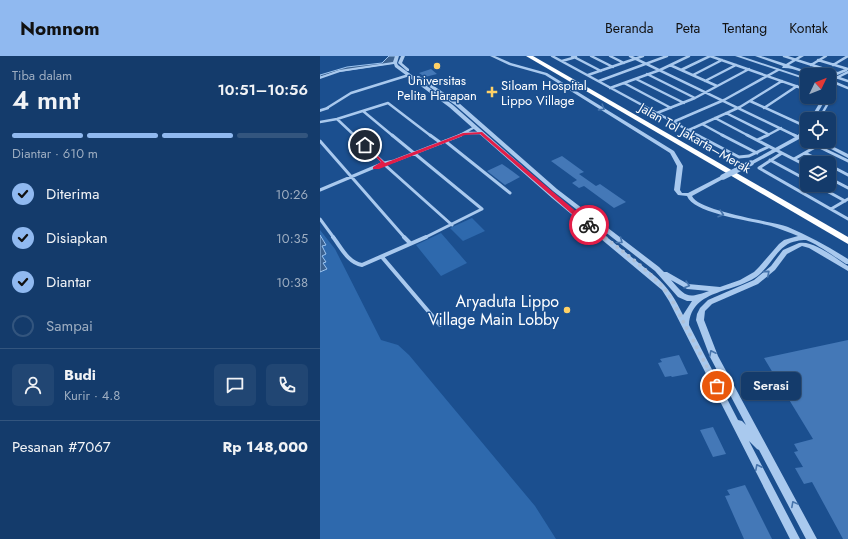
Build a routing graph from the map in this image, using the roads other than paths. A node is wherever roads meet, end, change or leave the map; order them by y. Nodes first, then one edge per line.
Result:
1 (397, 56) edge
2 (403, 56) edge
3 (529, 56) edge
4 (538, 56) edge
5 (552, 56) edge
6 (578, 56) edge
7 (591, 56) edge
8 (610, 56) edge
9 (630, 56) edge
10 (644, 56) edge
11 (667, 56) edge
12 (689, 56) edge
13 (710, 56) edge
14 (737, 56) edge
15 (757, 56) edge
16 (784, 56) edge
17 (802, 56) edge
18 (826, 56) edge
19 (848, 56) edge
20 (495, 57) edge
21 (573, 57) edge
22 (636, 59) junction
23 (722, 60) junction
24 (796, 60) junction
25 (818, 60) junction
26 (562, 61) junction
27 (624, 63) junction
28 (648, 64) junction
29 (396, 65) junction
30 (670, 65) junction
31 (736, 65) junction
32 (786, 65) junction
33 (811, 65) junction
34 (833, 65) junction
35 (613, 67) junction
36 (749, 69) junction
37 (848, 69) edge
38 (660, 70) junction
39 (681, 70) junction
40 (778, 70) junction
41 (800, 70) edge
42 (601, 71) junction
43 (409, 73) junction
44 (837, 73) joint
45 (647, 74) junction
46 (848, 74) edge
47 (588, 75) junction
48 (693, 75) junction
49 (767, 76) junction
50 (800, 77) edge
51 (836, 77) joint
52 (320, 78) edge
53 (636, 78) junction
54 (599, 81) junction
55 (705, 81) junction
56 (782, 81) junction
57 (848, 81) edge
58 (624, 83) junction
59 (836, 83) edge
60 (717, 86) junction
61 (797, 86) junction
62 (800, 87) edge
63 (610, 88) junction
64 (848, 88) edge
65 (707, 92) junction
66 (695, 98) junction
67 (450, 99) junction
68 (724, 100) junction
69 (750, 101) junction
70 (684, 103) junction
71 (740, 107) junction
72 (327, 108) joint
73 (671, 108) junction
74 (764, 108) junction
75 (320, 110) edge
76 (363, 111) junction
77 (657, 113) junction
78 (726, 113) junction
79 (460, 115) junction
80 (715, 118) junction
81 (337, 119) junction
82 (320, 122) edge
83 (673, 122) junction
84 (702, 124) junction
85 (800, 124) edge
86 (475, 128) junction
87 (781, 128) junction
88 (689, 130) junction
89 (466, 133) junction
90 (481, 133) junction
91 (768, 134) junction
92 (800, 135) edge
93 (800, 138) edge
94 (757, 140) junction
95 (320, 141) edge
96 (445, 141) junction
97 (441, 143) junction
98 (768, 147) junction
99 (812, 148) edge
100 (825, 148) edge
101 (828, 148) edge
102 (775, 150) junction
103 (415, 153) junction
104 (805, 153) junction
105 (757, 154) junction
106 (782, 154) junction
107 (811, 156) edge
108 (848, 156) edge
109 (794, 159) junction
110 (770, 160) junction
111 (800, 162) edge
112 (848, 162) edge
113 (385, 164) junction
114 (836, 169) edge
115 (848, 175) edge
116 (800, 176) edge
117 (352, 177) junction
118 (836, 182) edge
119 (848, 188) edge
120 (320, 190) edge
121 (830, 192) edge
122 (510, 193) dead end
123 (690, 197) junction
124 (846, 200) edge
125 (831, 209) junction
126 (848, 218) edge
127 (320, 219) edge
128 (452, 225) junction
129 (848, 233) edge
130 (805, 238) junction
131 (848, 240) edge
132 (410, 243) junction
133 (382, 257) junction
134 (848, 262) edge
135 (657, 269) junction
136 (848, 269) edge
137 (720, 293) junction
138 (683, 297) junction
139 (700, 298) junction
140 (672, 300) junction
141 (440, 325) dead end
142 (685, 325) junction
143 (733, 417) junction
144 (767, 453) junction
145 (796, 539) edge
146 (812, 539) edge

1 - 29 street
2 - 43 street
3 - 131 highway, Jalan Tol Jakarta–Merak
4 - 129 highway, Jalan Tol Jakarta–Merak
5 - 26 street
6 - 21 street
7 - 35 street
8 - 27 street
9 - 22 street
10 - 22 street
11 - 28 street
12 - 30 street
13 - 23 street
13 - 39 street
14 - 40 street
15 - 32 street
16 - 24 street
17 - 24 street
18 - 25 street
19 - 34 street
20 -> 123 street
21 - 26 street
21 - 42 street
22 - 27 street
22 - 28 street
23 - 31 street
23 - 48 street
24 - 32 street
24 - 33 street
25 - 33 street
25 - 34 street
26 - 47 street
27 - 35 street
28 - 38 street
28 - 54 street
29 - 43 street
29 - 52 street
30 - 38 street
30 - 39 street
31 - 36 street
31 - 55 street
32 - 40 street
32 - 41 street
33 - 44 street
34 - 37 street
35 - 42 street
36 - 49 street
36 - 60 street
37 - 44 street
38 - 45 street
38 - 65 street
39 - 48 street
40 - 49 street
40 - 50 street
42 - 47 street
43 - 67 street
43 - 72 street
43 - 79 street
45 - 53 street
45 - 66 street
46 - 51 street
47 - 54 street
48 - 55 street
49 - 56 street
49 - 68 street
51 - 57 street
53 - 58 street
53 - 70 street
54 - 63 street
55 - 60 street
56 - 61 street
56 - 69 street
58 - 63 street
58 - 73 street
59 - 64 street
60 - 65 street
61 - 62 street
61 - 74 street
63 - 77 street
65 - 66 street
65 - 68 street
66 - 70 street
67 - 79 street
67 -> 135 street
68 - 71 street
68 - 83 street
69 - 71 street
69 - 74 street
70 - 73 street
71 - 78 street
71 - 87 street
72 - 75 street
73 - 77 street
74 - 85 street
76 - 81 street
76 - 97 street
76 - 103 street
77 - 83 street
78 - 80 street
78 - 91 street
79 - 86 street
80 - 84 street
80 - 94 street
81 - 82 street
81 - 113 street
83 - 88 street
84 - 88 street
84 - 105 street
86 - 89 street
86 - 90 street
87 - 91 street
87 - 92 street
88 - 105 street
89 - 90 street
89 - 96 street
90 - 140 street
91 - 94 street
93 - 102 street
94 - 98 street
95 - 117 street
96 - 97 street
96 - 122 street
97 - 103 street
98 - 102 street
98 - 105 street
99 - 104 street
100 - 112 street
101 - 108 street
102 - 106 street
102 - 123 street, bridge
103 - 113 street
103 - 128 street
104 - 107 street
104 - 109 street
106 - 109 street
106 - 110 street
109 - 111 street
110 - 116 street
110 - 125 street
113 - 117 street
113 - 128 street
114 - 115 street
117 - 120 street
117 - 132 street
118 - 119 street
121 - 124 street
123 -> 130 street
124 - 125 street
125 - 126 street
127 - 133 street
128 - 132 street
130 - 134 street
130 - 137 street
132 - 133 street
133 - 141 street
135 -> 137 street
135 - 138 street
137 -> 136 street
137 - 139 street
144 -> 137 street
138 - 139 street
138 - 140 street
139 - 142 street
140 - 142 street
142 - 143 street
143 - 144 street
145 -> 143 street
146 -> 144 street

